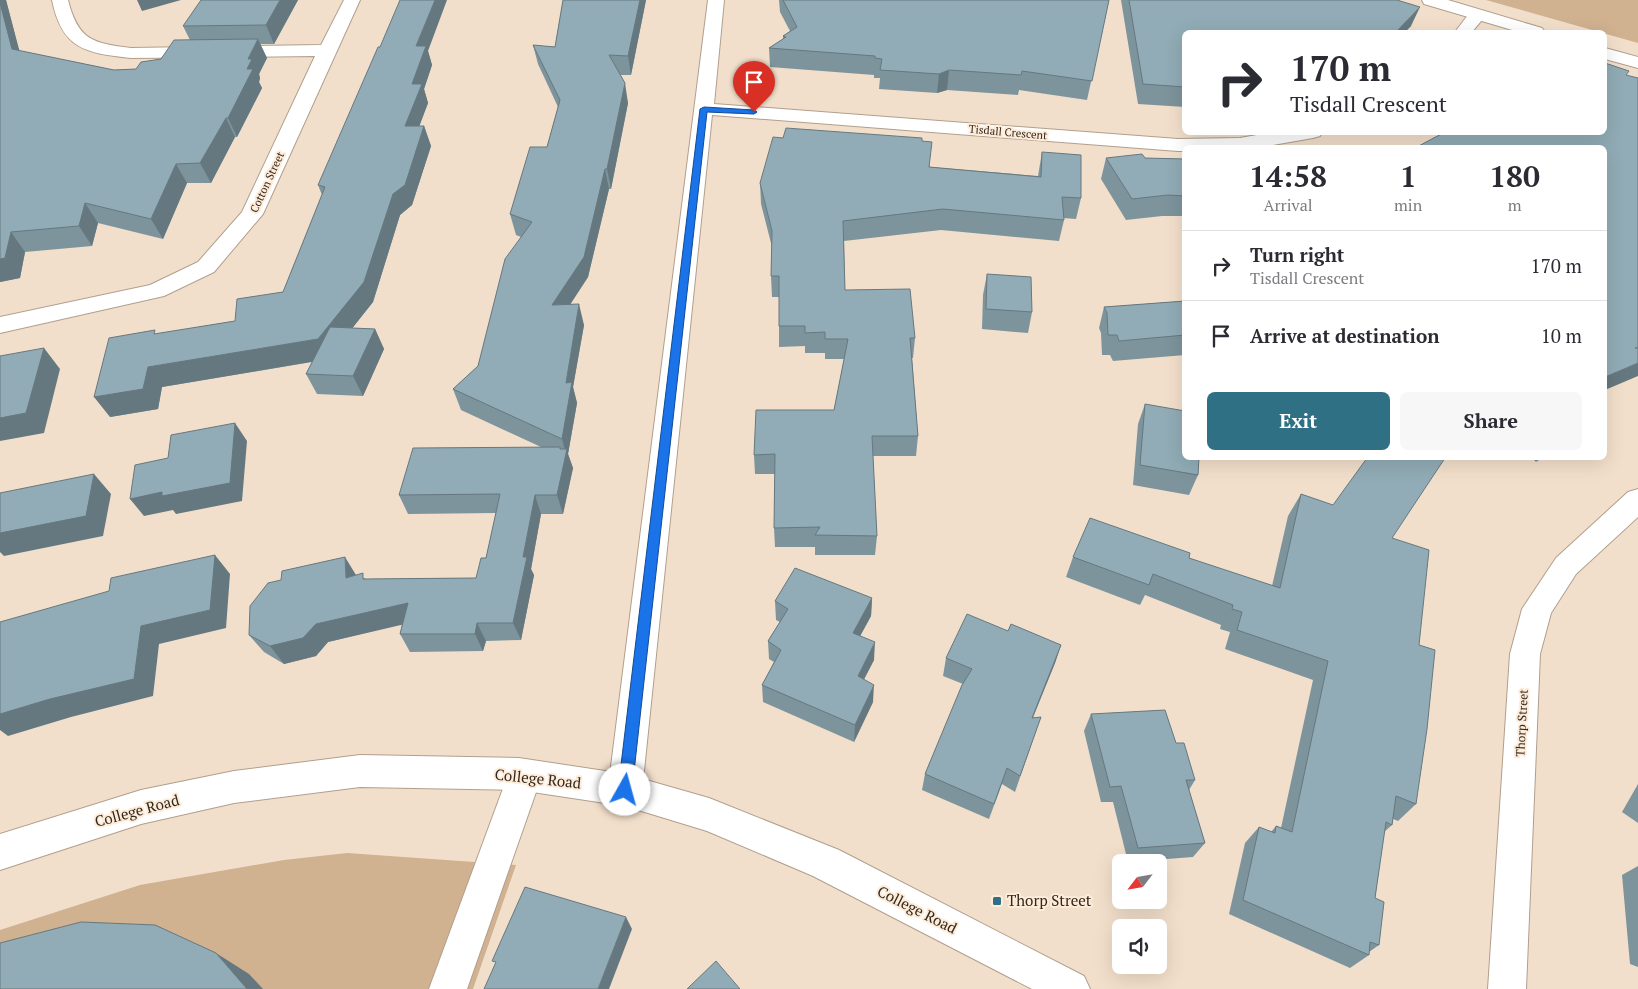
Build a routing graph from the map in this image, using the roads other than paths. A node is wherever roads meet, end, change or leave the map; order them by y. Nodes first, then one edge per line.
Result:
1 (60, 0) edge
2 (352, 0) edge
3 (716, 0) edge
4 (1430, 0) edge
5 (1477, 15) junction
6 (1465, 30) edge
7 (1529, 30) edge
8 (327, 50) junction
9 (1607, 54) edge
10 (1638, 62) edge
11 (704, 109) junction
12 (1295, 135) edge
13 (0, 325) edge
14 (1638, 500) edge
15 (525, 775) junction
16 (625, 790) junction
17 (0, 852) edge
18 (448, 989) edge
19 (1071, 989) edge
20 (1507, 989) edge

1 - 8 street
2 - 8 street, Cotton Street
3 - 11 street
4 - 5 street
5 - 6 street
5 - 7 street
8 - 13 street, Cotton Street
9 - 10 street
11 - 12 street, Tisdall Crescent
11 - 16 street
14 - 20 street, Thorp Street
15 - 16 street, College Road
15 - 17 street, College Road
15 - 18 street
16 - 19 street, College Road

